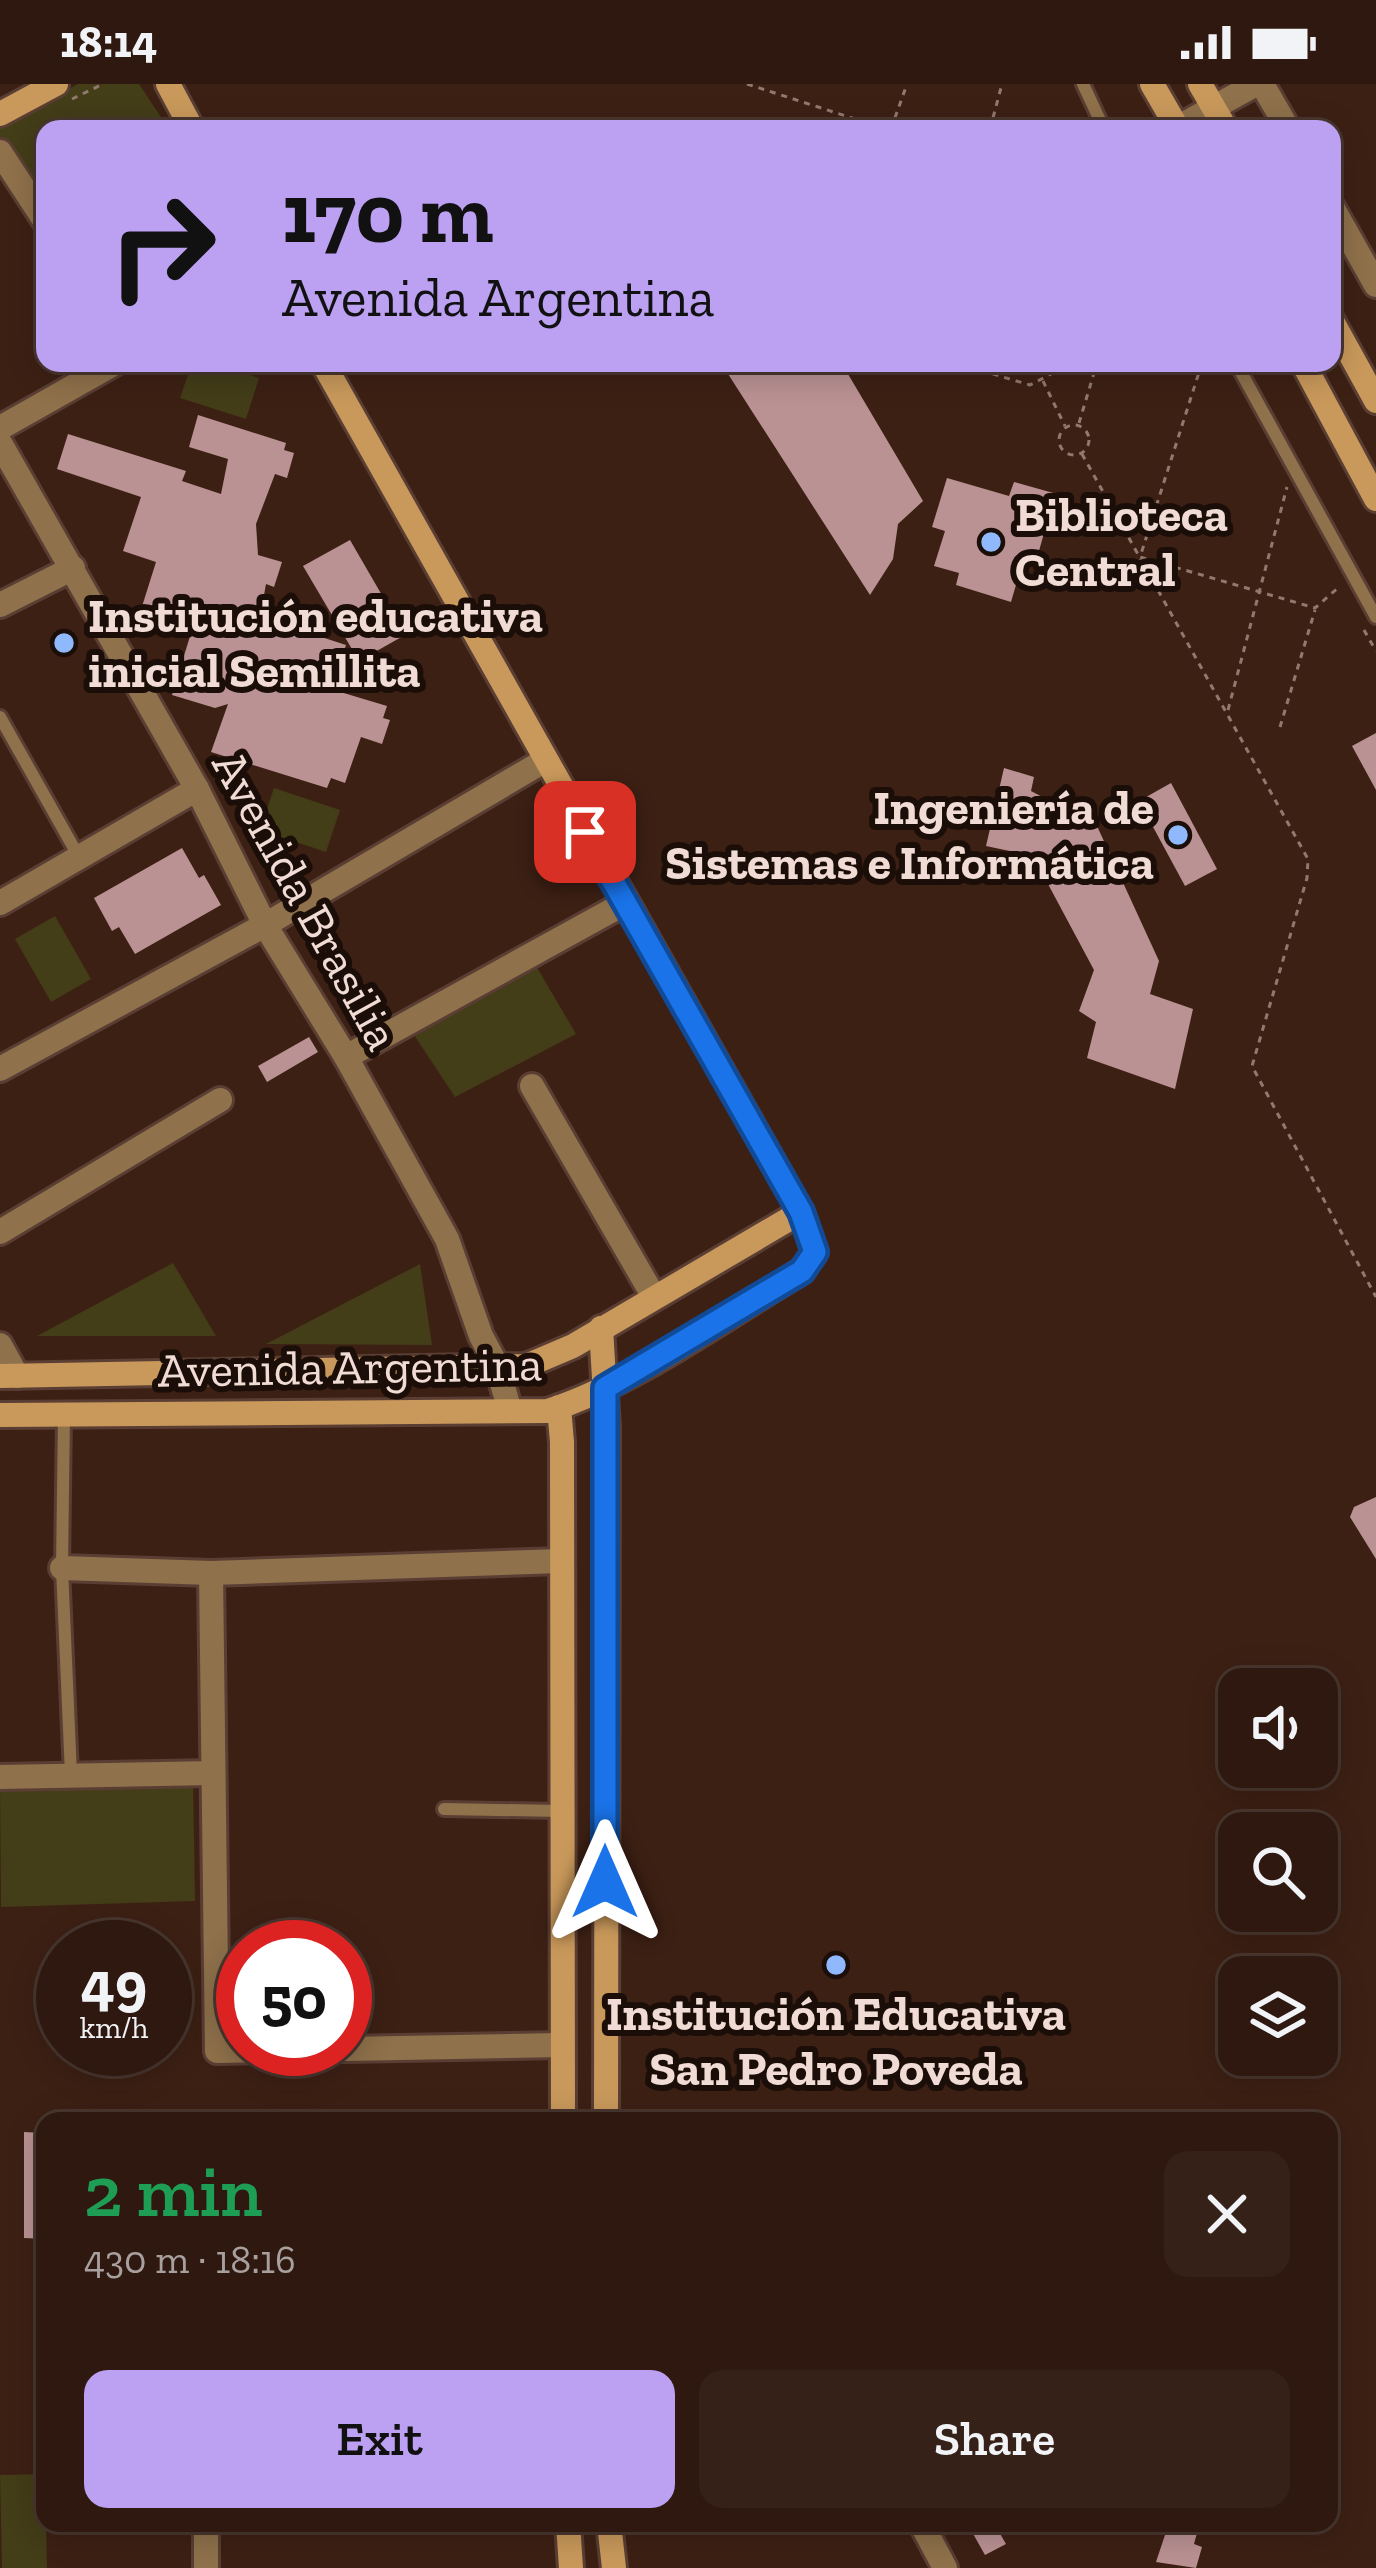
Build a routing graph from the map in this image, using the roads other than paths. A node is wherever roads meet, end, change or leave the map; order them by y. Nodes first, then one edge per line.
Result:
1 (56, 84) edge
2 (167, 84) edge
3 (1083, 84) edge
4 (1152, 84) edge
5 (1200, 84) edge
6 (1259, 84) edge
7 (0, 115) edge
8 (1220, 118) edge
9 (187, 120) edge
10 (1100, 120) edge
11 (1172, 120) edge
12 (1282, 120) edge
13 (0, 152) edge
14 (36, 207) edge
15 (1341, 223) edge
16 (1376, 285) edge
17 (1341, 337) edge
18 (99, 372) edge
19 (328, 372) edge
20 (1242, 372) edge
21 (1308, 372) edge
22 (1376, 401) edge
23 (0, 428) edge
24 (0, 443) edge
25 (1376, 499) edge
26 (73, 568) junction
27 (0, 605) edge
28 (1376, 617) edge
29 (0, 717) edge
30 (17, 748) junction
31 (0, 758) edge
32 (544, 761) junction
33 (196, 789) junction
34 (79, 857) junction
35 (0, 903) edge
36 (625, 903) junction
37 (265, 925) junction
38 (346, 1057) junction
39 (0, 1069) edge
40 (532, 1086) dead end
41 (220, 1100) dead end
42 (801, 1212) junction
43 (0, 1232) edge
44 (654, 1298) junction
45 (602, 1328) junction
46 (0, 1345) edge
47 (497, 1366) junction
48 (9, 1376) edge
49 (605, 1388) junction
50 (559, 1407) junction
51 (510, 1411) junction
52 (64, 1414) junction
53 (0, 1415) edge
54 (560, 1561) junction
55 (62, 1568) junction
56 (212, 1573) junction
57 (213, 1774) junction
58 (71, 1776) junction
59 (0, 1777) edge
60 (444, 1809) dead end
61 (561, 1811) junction
62 (216, 1982) edge
63 (561, 2045) junction
64 (372, 2048) edge
65 (563, 2112) edge
66 (606, 2112) edge
67 (206, 2532) edge
68 (569, 2532) edge
69 (610, 2532) edge
70 (926, 2532) edge
71 (206, 2568) edge
72 (571, 2568) edge
73 (614, 2568) edge
74 (945, 2568) edge

1 - 7 main road
2 - 9 main road
3 - 10 lane
4 - 11 main road
5 - 8 main road
6 - 8 street
6 - 12 street
13 - 14 street
15 - 16 street
17 - 22 main road
18 - 23 street
19 - 32 main road
20 - 28 lane
21 - 25 main road
24 - 26 street, Avenida Brasilia
26 - 27 street
26 - 33 street, Avenida Brasilia
29 - 30 lane
30 - 31 lane
30 - 34 lane
32 - 36 main road
32 - 37 street
33 - 34 street
33 - 37 street, Avenida Brasilia
34 - 35 street
36 - 38 street
36 - 42 main road
37 - 38 street, Avenida Brasilia
37 - 39 street
38 - 47 street, Avenida Brasilia
40 - 44 street
41 - 43 street
42 - 44 main road, Avenida Argentina
42 - 49 main road, Avenida Argentina
44 - 45 main road, Avenida Argentina
45 - 47 main road, Avenida Argentina
45 - 49 main road
46 - 48 street
47 - 48 main road, Avenida Argentina
47 - 51 street, Avenida Brasilia
49 - 50 main road, Avenida Argentina
49 - 66 main road
50 - 51 main road, Avenida Argentina
50 - 54 main road
51 - 52 main road, Avenida Argentina
52 - 53 main road, Avenida Argentina
52 - 55 lane
54 - 56 street
54 - 61 main road
55 - 56 street
55 - 58 lane
56 - 57 street
57 - 58 street
57 - 62 street
58 - 59 street
60 - 61 lane
61 - 63 main road
63 - 64 street
63 - 65 main road
67 - 71 street
68 - 72 main road
69 - 73 main road
70 - 74 street

